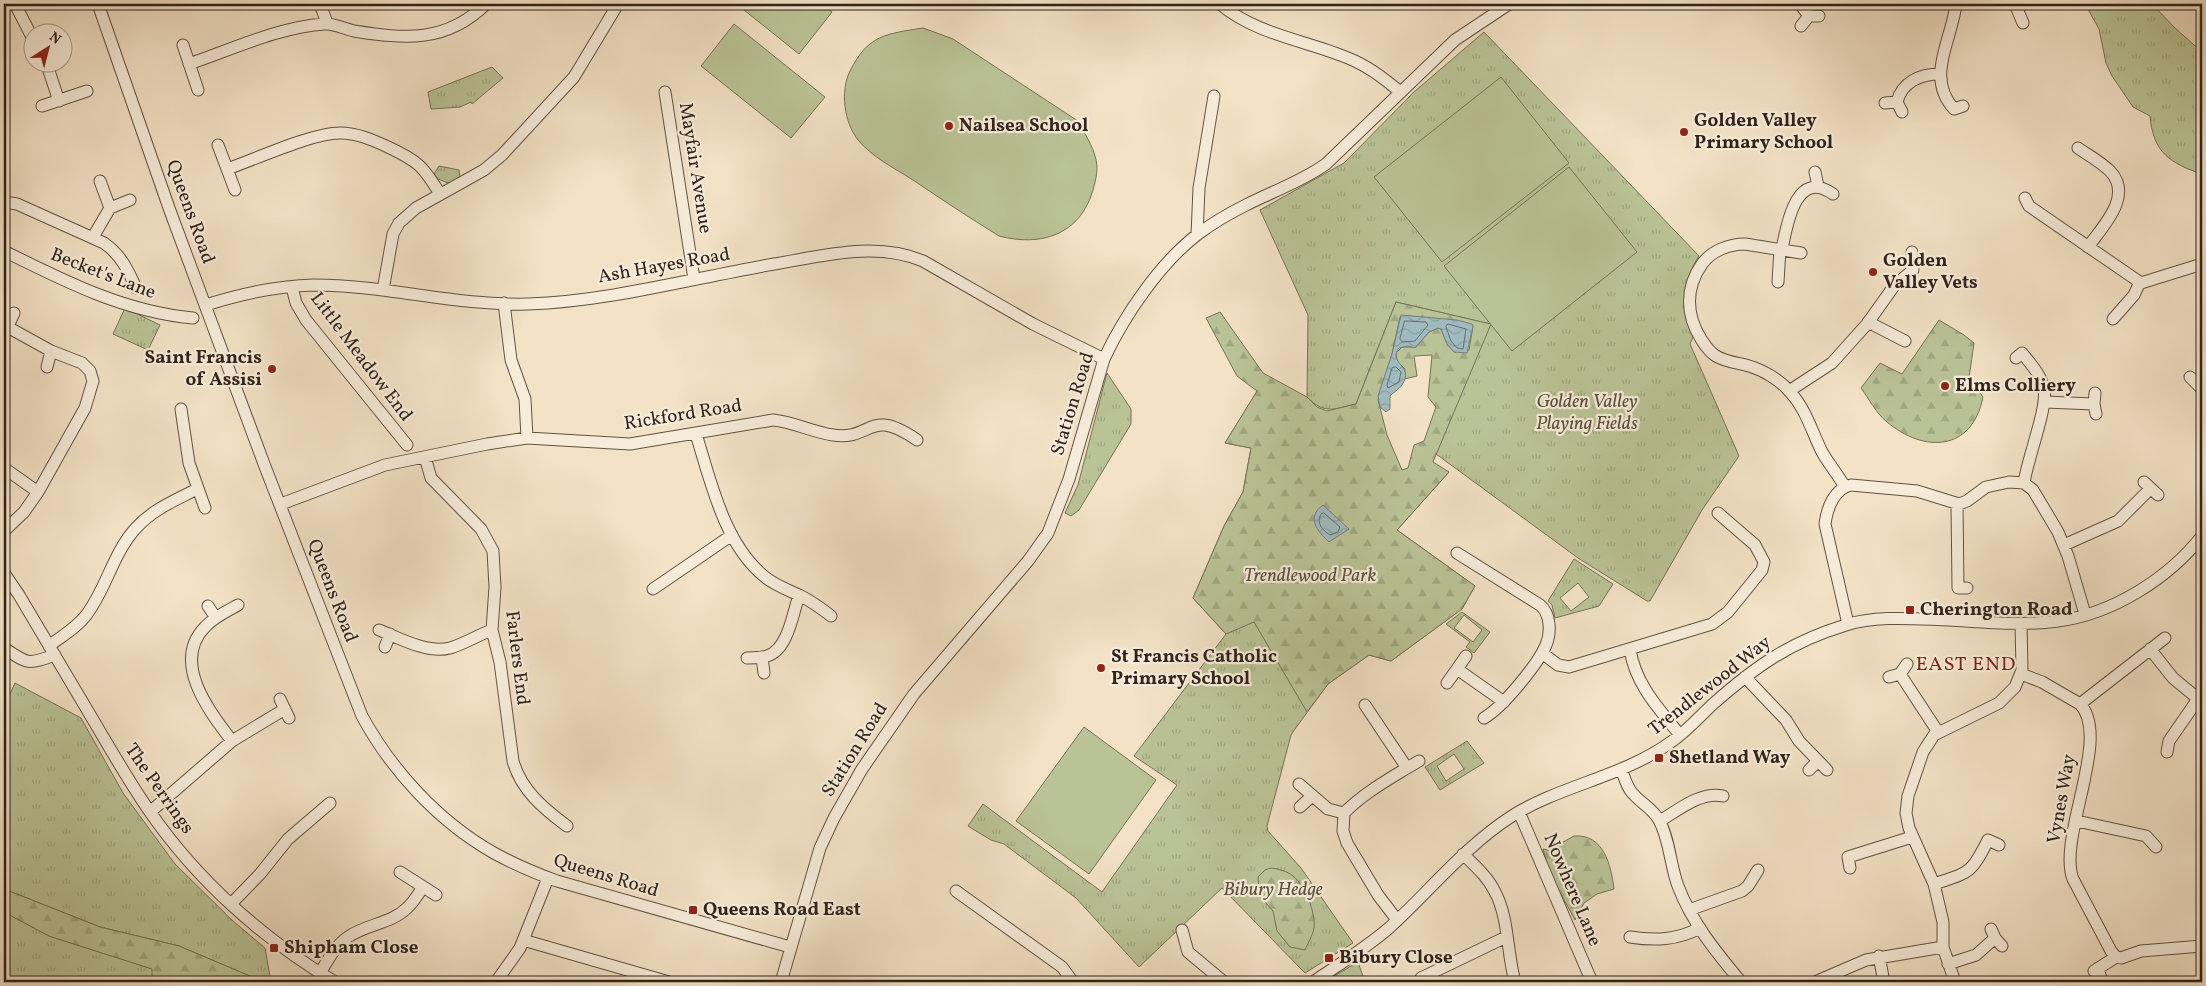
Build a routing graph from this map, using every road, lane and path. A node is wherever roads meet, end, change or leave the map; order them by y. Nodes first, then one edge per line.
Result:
1 (15, 4) edge
2 (101, 4) edge
3 (320, 4) edge
4 (486, 4) edge
5 (618, 4) edge
6 (1220, 4) edge
7 (1509, 4) edge
8 (1800, 4) edge
9 (1956, 4) edge
10 (2015, 4) edge
11 (24, 22) edge
12 (327, 24) junction
13 (2025, 25) dead end
14 (1801, 26) dead end
15 (183, 45) dead end
16 (189, 64) junction
17 (49, 72) edge
18 (1940, 74) junction
19 (198, 90) dead end
20 (87, 91) dead end
21 (665, 92) dead end
22 (1400, 92) junction
23 (1214, 96) dead end
24 (59, 101) junction
25 (42, 106) dead end
26 (1894, 106) dead end
27 (1951, 121) dead end
28 (218, 145) dead end
29 (2084, 147) dead end
30 (227, 169) junction
31 (1816, 172) dead end
32 (100, 181) dead end
33 (1818, 186) junction
34 (235, 190) dead end
35 (440, 194) junction
36 (1833, 194) dead end
37 (130, 200) dead end
38 (4, 202) edge
39 (2025, 206) dead end
40 (110, 208) junction
41 (1197, 235) junction
42 (93, 237) junction
43 (2088, 247) junction
44 (1781, 249) junction
45 (4, 251) edge
46 (1912, 252) dead end
47 (1800, 253) dead end
48 (2202, 264) edge
49 (694, 279) junction
50 (1778, 282) dead end
51 (2140, 282) junction
52 (131, 285) dead end
53 (292, 287) junction
54 (383, 290) junction
55 (504, 303) junction
56 (206, 305) junction
57 (14, 312) dead end
58 (2115, 312) dead end
59 (193, 318) dead end
60 (1868, 322) junction
61 (6, 326) edge
62 (1905, 341) dead end
63 (51, 350) junction
64 (1104, 358) junction
65 (2016, 358) dead end
66 (47, 367) dead end
67 (1789, 391) junction
68 (2045, 402) junction
69 (2095, 404) dead end
70 (181, 409) dead end
71 (183, 421) junction
72 (170, 423) dead end
73 (696, 434) junction
74 (916, 434) dead end
75 (527, 438) junction
76 (407, 445) dead end
77 (425, 457) junction
78 (4, 468) edge
79 (2024, 483) junction
80 (1845, 487) junction
81 (197, 489) junction
82 (2151, 489) dead end
83 (38, 492) junction
84 (280, 504) junction
85 (1957, 504) junction
86 (205, 508) dead end
87 (1718, 513) dead end
88 (4, 532) edge
89 (732, 535) junction
90 (2202, 536) edge
91 (2064, 545) junction
92 (1457, 553) dead end
93 (4, 573) edge
94 (1967, 588) dead end
95 (653, 589) dead end
96 (798, 595) junction
97 (238, 605) dead end
98 (208, 606) dead end
99 (2085, 614) junction
100 (831, 616) dead end
101 (216, 618) junction
102 (2021, 623) junction
103 (1848, 624) junction
104 (492, 630) junction
105 (2165, 638) dead end
106 (385, 647) dead end
107 (4, 648) edge
108 (1630, 649) junction
109 (2150, 649) junction
110 (52, 650) junction
111 (1542, 653) junction
112 (1466, 656) dead end
113 (762, 657) junction
114 (747, 658) dead end
115 (1907, 664) dead end
116 (1457, 669) junction
117 (764, 673) dead end
118 (2021, 674) junction
119 (1744, 677) junction
120 (1447, 683) dead end
121 (2200, 701) edge
122 (1504, 702) junction
123 (2080, 704) junction
124 (1365, 705) dead end
125 (285, 708) dead end
126 (1484, 718) dead end
127 (1938, 732) junction
128 (1680, 735) junction
129 (232, 741) junction
130 (2165, 744) dead end
131 (1419, 761) dead end
132 (1818, 761) junction
133 (1407, 768) junction
134 (1622, 769) junction
135 (1809, 770) dead end
136 (1827, 770) dead end
137 (1714, 782) dead end
138 (1299, 784) dead end
139 (1312, 796) junction
140 (330, 803) dead end
141 (1300, 807) dead end
142 (150, 812) junction
143 (1519, 812) junction
144 (1344, 813) junction
145 (1660, 821) junction
146 (2077, 821) junction
147 (566, 826) dead end
148 (1912, 837) junction
149 (2153, 840) dead end
150 (1999, 845) dead end
151 (1463, 854) junction
152 (1850, 868) dead end
153 (1758, 870) dead end
154 (400, 872) dead end
155 (548, 878) junction
156 (1934, 884) junction
157 (423, 886) junction
158 (956, 892) dead end
159 (436, 895) dead end
160 (231, 904) junction
161 (1689, 910) junction
162 (1397, 920) junction
163 (1700, 928) junction
164 (1182, 930) dead end
165 (1506, 937) junction
166 (1630, 937) dead end
167 (1996, 938) dead end
168 (523, 940) junction
169 (2202, 946) edge
170 (790, 947) junction
171 (1943, 947) junction
172 (1879, 956) junction
173 (2116, 957) junction
174 (1948, 964) junction
175 (320, 974) junction
176 (1422, 978) dead end
177 (663, 981) edge
178 (335, 982) edge
179 (496, 982) edge
180 (781, 982) edge
181 (1073, 982) edge
182 (1224, 982) edge
183 (1313, 982) edge
184 (1514, 982) edge
185 (1592, 982) edge
186 (1741, 982) edge
187 (1815, 982) edge
188 (1884, 982) edge
189 (1955, 982) edge
190 (2102, 982) edge

1 - 11 street
2 - 56 street, Queens Road
3 - 12 street
4 - 12 street
5 - 35 street
6 - 22 street
7 - 22 street, Station Road
8 - 14 street
9 - 18 street
10 - 13 street
12 - 16 street
15 - 16 street
16 - 19 street
17 - 24 street
18 - 26 street
18 - 27 street
20 - 24 street
21 - 49 street, Mayfair Avenue
22 - 41 street, Station Road
23 - 41 street
24 - 25 street
28 - 30 street
29 - 43 street
30 - 34 street
30 - 35 street
31 - 33 street
32 - 40 street
33 - 36 street
33 - 44 street
35 - 54 street
37 - 40 street
38 - 42 street
39 - 43 street
40 - 42 street
41 - 64 street, Station Road
42 - 52 street
43 - 51 street
44 - 47 street
44 - 50 street
44 - 67 street
45 - 59 street, Becket's Lane
46 - 60 street
48 - 51 street
49 - 55 street, Ash Hayes Road
49 - 64 street, Ash Hayes Road
51 - 58 street
53 - 54 street, Ash Hayes Road
53 - 56 street, Ash Hayes Road
53 - 76 street, Little Meadow End
54 - 55 street, Ash Hayes Road
55 - 75 street
56 - 84 street, Queens Road
57 - 61 street
60 - 62 street
60 - 67 street
61 - 63 street
63 - 66 street
63 - 83 street
64 - 170 street, Station Road
65 - 68 street
67 - 80 street
68 - 69 street
68 - 79 street
70 - 71 street
71 - 72 street
71 - 81 street
73 - 74 street, Rickford Road
73 - 75 street, Rickford Road
73 - 89 street
75 - 77 street, Rickford Road
77 - 84 street, Rickford Road
77 - 104 street, Farlers End
78 - 83 street
79 - 85 street
79 - 91 street
80 - 85 street
80 - 103 street
81 - 86 street
81 - 110 street
82 - 91 street
83 - 88 street
84 - 155 street, Queens Road
85 - 94 street
87 - 108 street
89 - 95 street
89 - 96 street
90 - 99 street, Trendlewood Way
91 - 99 street
92 - 111 street
93 - 110 street, The Perrings
96 - 100 street
96 - 113 street
97 - 101 street
98 - 101 street
99 - 102 street, Trendlewood Way
101 - 129 street
102 - 103 street, Trendlewood Way
102 - 118 street
103 - 119 street, Trendlewood Way
104 - 106 street
104 - 147 street, Farlers End
105 - 109 street
107 - 110 street
108 - 111 street
108 - 128 street
109 - 121 street
109 - 123 street
110 - 142 street, The Perrings
111 - 122 street
112 - 116 street
113 - 114 street
113 - 117 street
115 - 127 street
116 - 120 street
116 - 122 street
118 - 123 street
118 - 127 street
119 - 128 street, Trendlewood Way
119 - 132 street
121 - 130 street
122 - 126 street
123 - 146 street, Vynes Way
124 - 133 street
125 - 129 street
127 - 148 street
128 - 134 street, Trendlewood Way
129 - 142 street
131 - 133 street
132 - 135 street
132 - 136 street
133 - 144 street
134 - 143 street, Trendlewood Way
134 - 145 street
137 - 145 street
138 - 139 street
139 - 141 street
139 - 144 street
140 - 160 street
142 - 160 street, The Perrings
143 - 151 street, Trendlewood Way
143 - 185 street, Nowhere Lane
144 - 162 street
145 - 161 street
146 - 149 street
146 - 173 street, Vynes Way
148 - 152 street
148 - 156 street
150 - 156 street
151 - 162 street, Trendlewood Way
151 - 165 street
153 - 161 street
154 - 157 street
155 - 168 street
155 - 170 street, Queens Road
156 - 171 street
157 - 159 street
157 - 175 street
158 - 181 street
160 - 175 street, The Perrings
161 - 163 street
162 - 183 street, Trendlewood Way
163 - 166 street
163 - 186 street
164 - 182 street
165 - 176 street
165 - 184 street
167 - 174 street
168 - 177 street
168 - 179 street
169 - 173 street
170 - 180 street, Station Road
171 - 172 street
171 - 174 street
172 - 187 street
172 - 188 street
173 - 190 street
174 - 189 street
175 - 178 street, The Perrings

